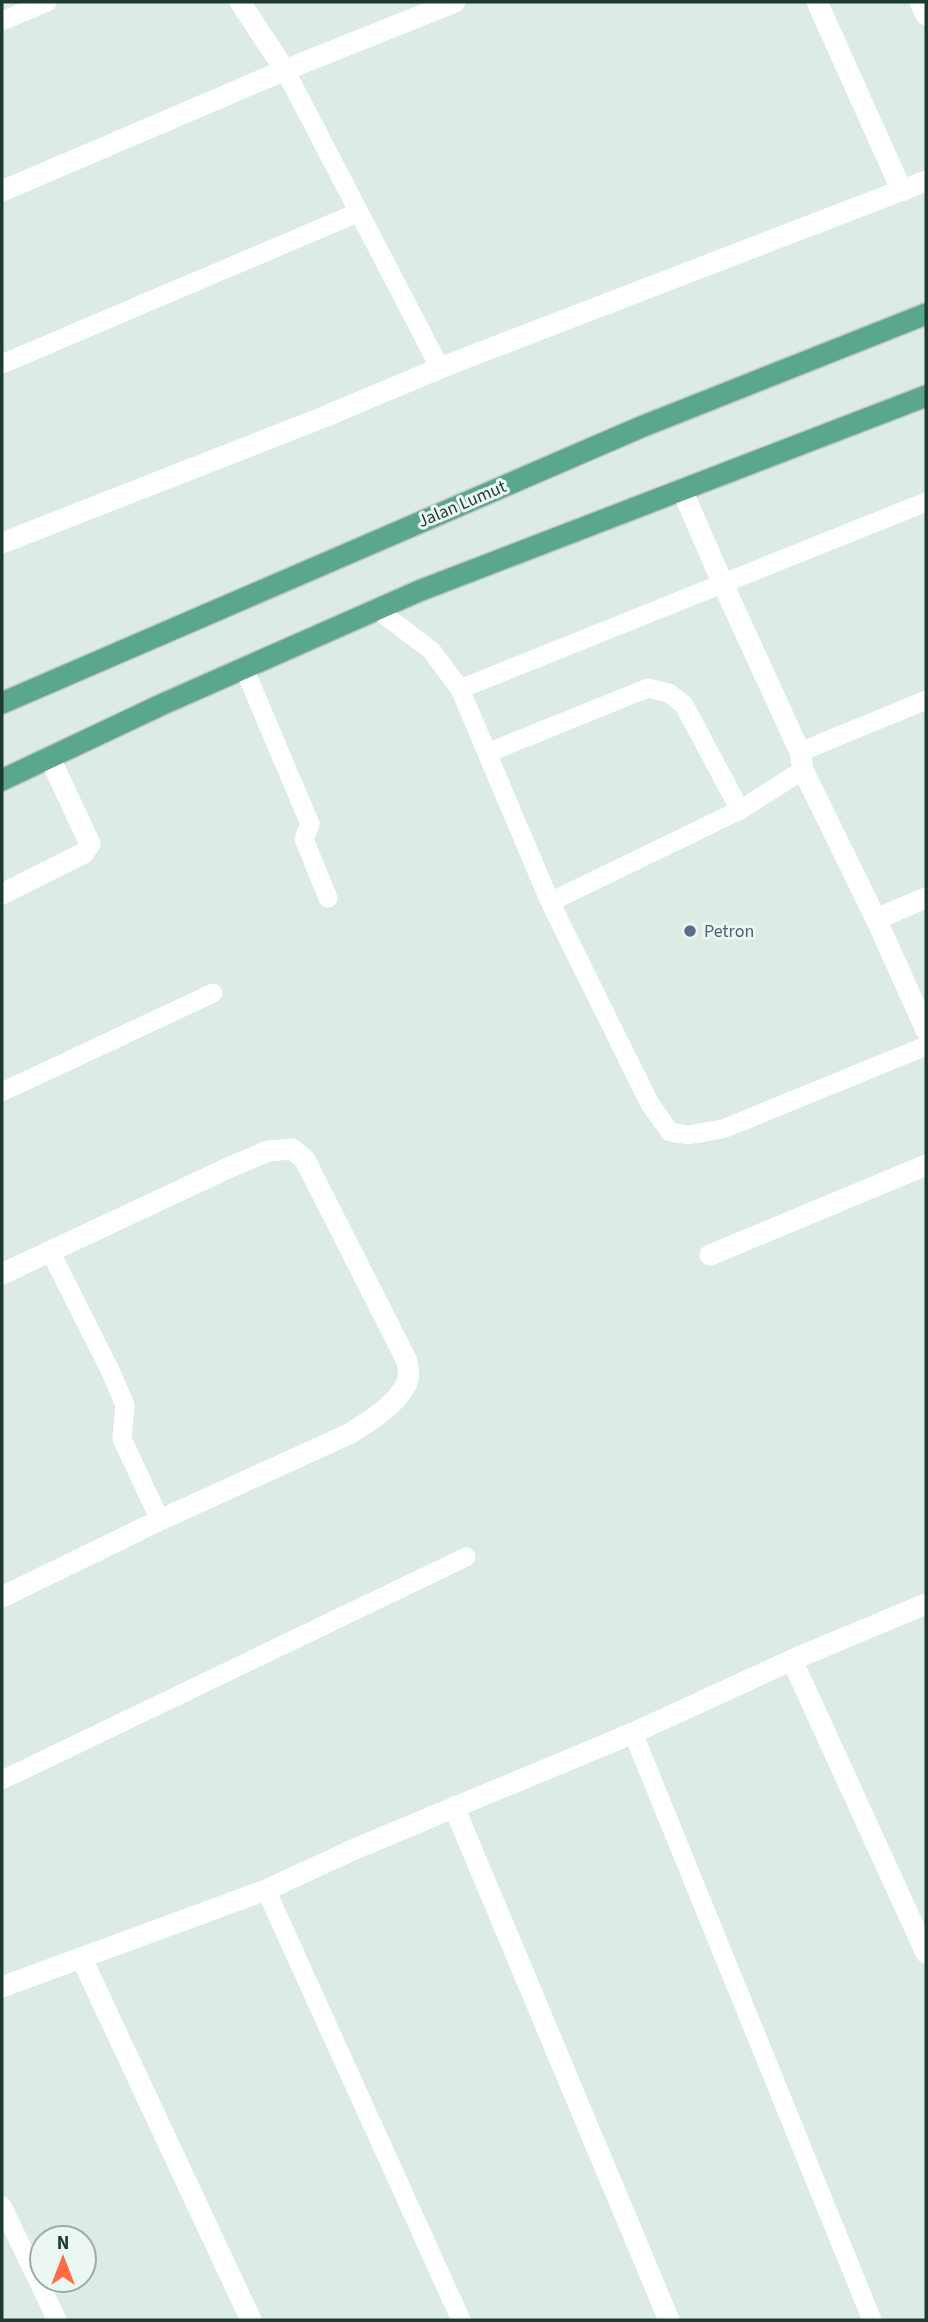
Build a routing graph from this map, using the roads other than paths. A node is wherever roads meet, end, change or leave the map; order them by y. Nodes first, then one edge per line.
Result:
1 (47, 2) edge
2 (240, 2) edge
3 (455, 2) edge
4 (817, 2) edge
5 (920, 2) edge
6 (926, 15) edge
7 (2, 21) edge
8 (285, 70) junction
9 (926, 181) edge
10 (2, 191) edge
11 (902, 191) junction
12 (357, 213) junction
13 (926, 314) edge
14 (2, 365) edge
15 (440, 368) junction
16 (926, 396) edge
17 (682, 490) junction
18 (926, 502) edge
19 (2, 543) edge
20 (723, 584) junction
21 (376, 609) junction
22 (244, 668) junction
23 (460, 689) junction
24 (926, 700) edge
25 (2, 703) edge
26 (487, 753) junction
27 (50, 758) junction
28 (802, 761) junction
29 (2, 780) edge
30 (740, 810) junction
31 (2, 894) edge
32 (328, 898) dead end
33 (926, 898) edge
34 (550, 902) junction
35 (876, 919) junction
36 (214, 993) dead end
37 (926, 1030) edge
38 (926, 1045) edge
39 (2, 1092) edge
40 (926, 1165) edge
41 (50, 1251) junction
42 (710, 1255) dead end
43 (2, 1274) edge
44 (160, 1520) junction
45 (466, 1557) dead end
46 (2, 1597) edge
47 (926, 1604) edge
48 (792, 1660) junction
49 (633, 1733) junction
50 (2, 1780) edge
51 (454, 1807) junction
52 (266, 1890) junction
53 (926, 1952) edge
54 (82, 1959) junction
55 (2, 1987) edge
56 (2, 2206) edge
57 (57, 2320) edge
58 (251, 2320) edge
59 (461, 2320) edge
60 (669, 2320) edge
61 (872, 2320) edge

1 - 7 lane
2 - 8 street
3 - 8 street
4 - 11 street
5 - 6 street
8 - 10 street
8 - 12 lane
9 - 11 street
11 - 15 street
12 - 14 lane
12 - 15 lane
13 - 25 main road, Jalan Lumut
15 - 19 street
16 - 17 main road
17 - 20 street
17 - 21 main road
18 - 20 lane
20 - 23 lane
20 - 28 street
21 - 22 main road
21 - 23 lane
22 - 27 main road
22 - 32 lane
23 - 26 lane
24 - 28 lane
26 - 30 lane
26 - 34 lane
27 - 29 main road
27 - 31 street
28 - 30 lane
28 - 35 street
30 - 34 lane
33 - 35 street
34 - 38 lane
35 - 37 street
36 - 39 lane
40 - 42 street
41 - 43 street
41 - 44 lane
41 - 44 street
44 - 46 street
45 - 50 lane
47 - 48 street
48 - 49 street
48 - 53 street
49 - 51 street
49 - 61 lane
51 - 52 street
51 - 60 street
52 - 54 street
52 - 59 lane
54 - 55 street
54 - 58 street
56 - 57 lane

